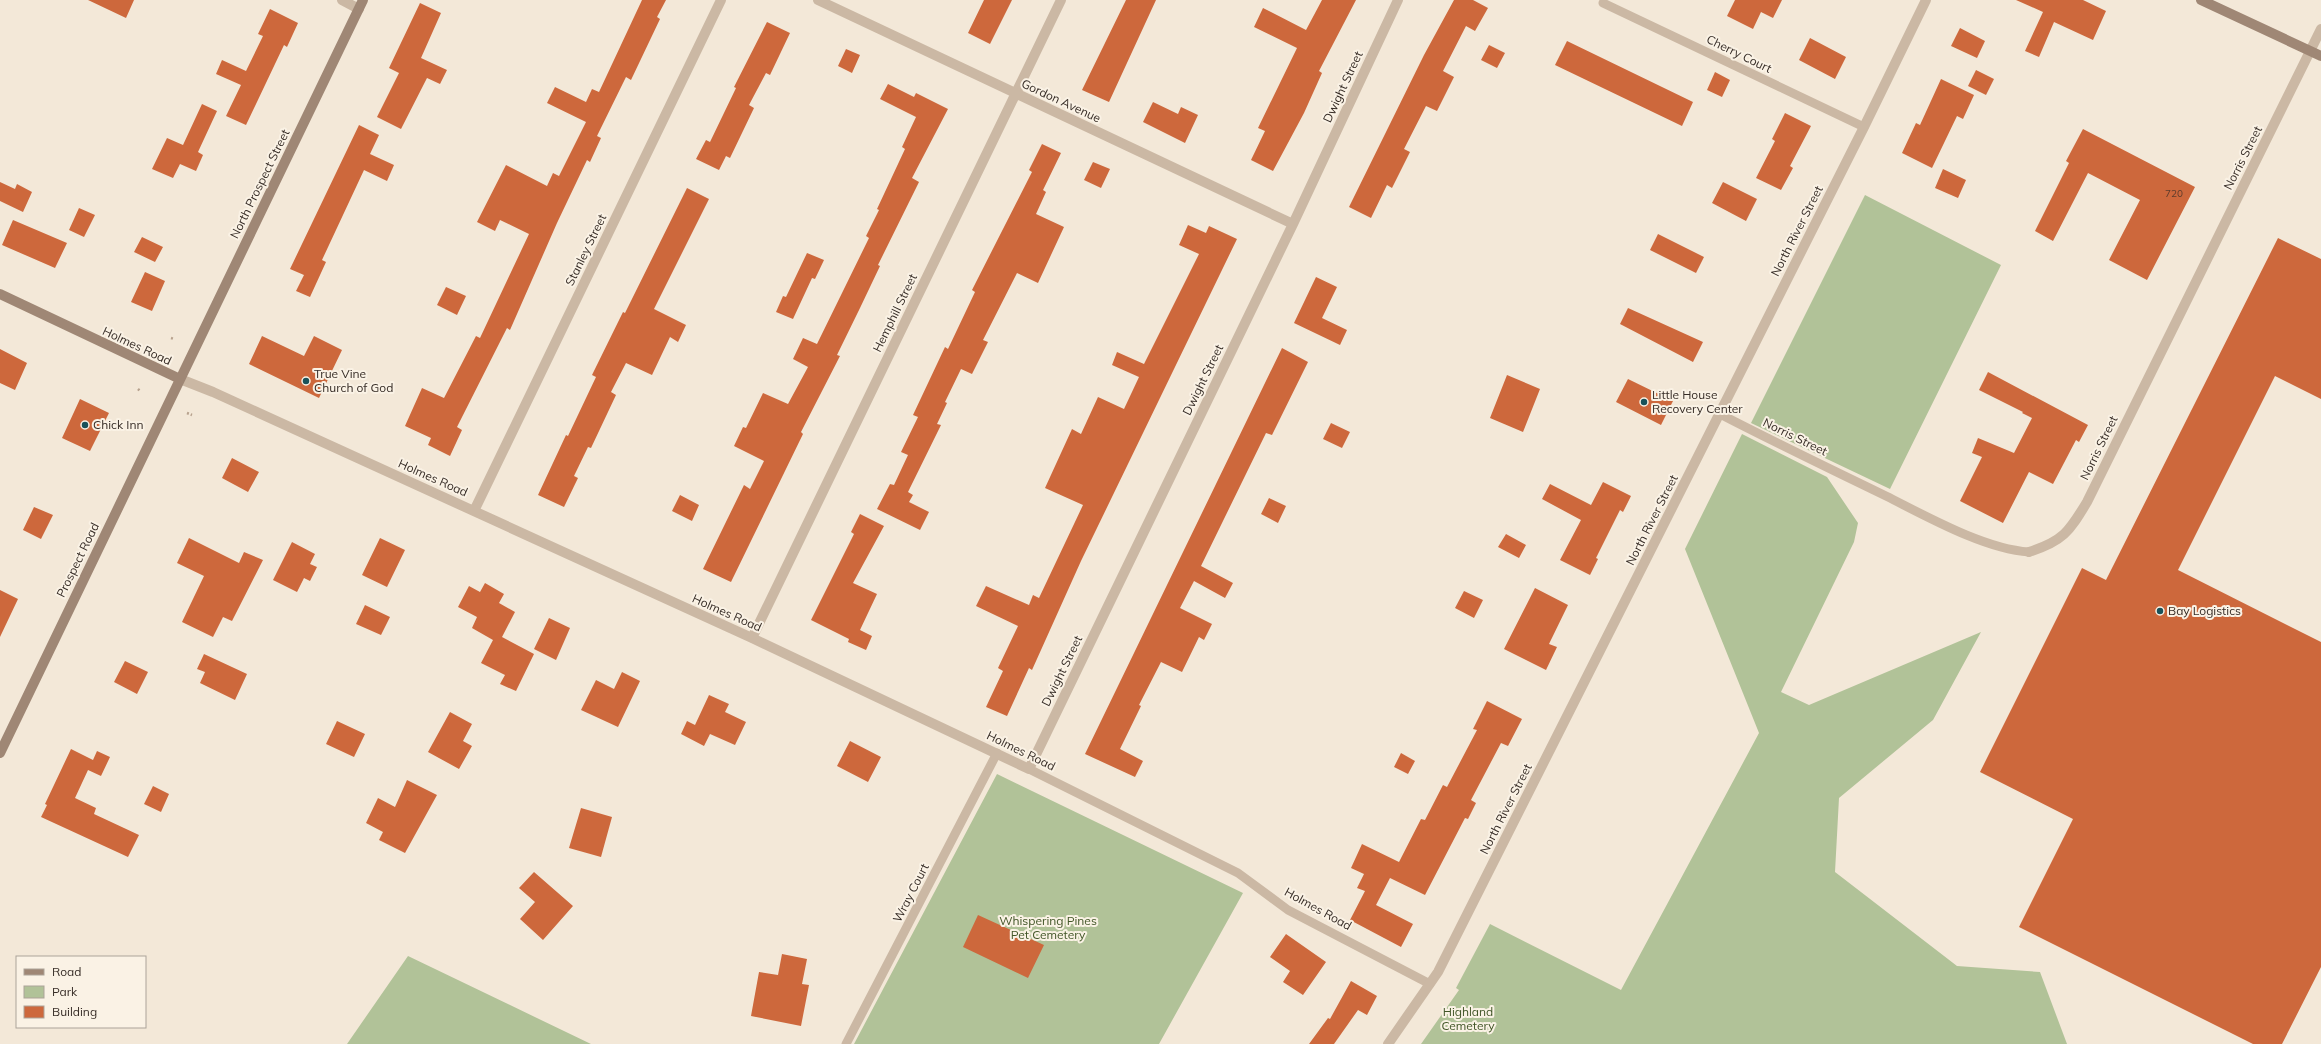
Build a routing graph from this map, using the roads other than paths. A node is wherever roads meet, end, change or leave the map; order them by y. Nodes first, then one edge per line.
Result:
1 (342, 0) edge
2 (721, 0) edge
3 (818, 0) edge
4 (1061, 0) edge
5 (1398, 0) edge
6 (1926, 0) edge
7 (2201, 0) edge
8 (1603, 2) dead end
9 (361, 4) edge
10 (2321, 29) edge
11 (2310, 51) junction
12 (2321, 56) edge
13 (1015, 94) junction
14 (1864, 127) junction
15 (1293, 224) junction
16 (0, 294) edge
17 (180, 379) junction
18 (1720, 414) junction
19 (474, 511) junction
20 (2029, 552) joint
21 (752, 638) junction
22 (0, 753) edge
23 (997, 753) junction
24 (1029, 770) junction
25 (1430, 984) junction
26 (846, 1044) edge
27 (1388, 1044) edge

1 - 9 street
2 - 19 street, Stanley Street
3 - 13 street, Gordon Avenue
4 - 13 street, Hemphill Street
5 - 15 street, Dwight Street
6 - 14 street, North River Street
7 - 11 main road
8 - 14 lane, Cherry Court
9 - 17 main road, North Prospect Street
10 - 11 street, Norris Street
11 - 12 main road
11 - 20 street, Norris Street
13 - 15 street, Gordon Avenue
13 - 21 street, Hemphill Street
14 - 18 street, North River Street
15 - 24 street, Dwight Street
16 - 17 main road, Holmes Road
17 - 19 street, Holmes Road
17 - 22 main road, Prospect Road
18 - 20 lane, Norris Street
18 - 25 street, North River Street
19 - 21 street, Holmes Road
21 - 23 street, Holmes Road
23 - 24 street, Holmes Road
23 - 26 lane, Wray Court
24 - 25 lane, Holmes Road
25 - 27 street, North River Street

